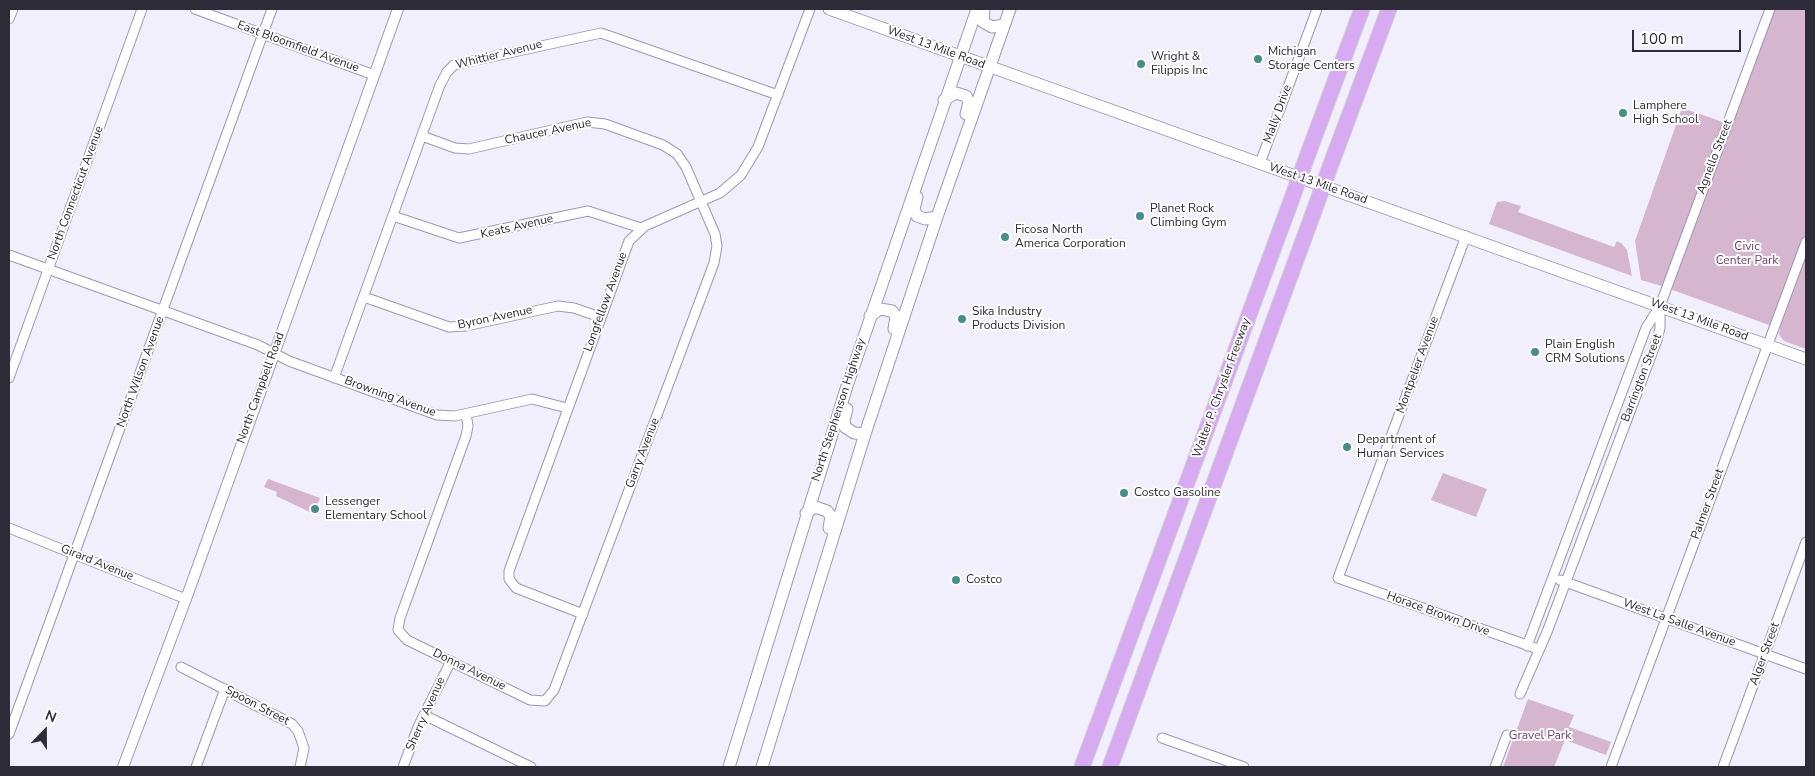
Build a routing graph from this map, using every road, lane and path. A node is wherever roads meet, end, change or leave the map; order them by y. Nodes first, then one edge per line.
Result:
1 (13, 9) edge
2 (142, 9) edge
3 (195, 9) edge
4 (272, 9) edge
5 (398, 9) edge
6 (810, 9) edge
7 (829, 9) edge
8 (977, 9) edge
9 (984, 9) edge
10 (1010, 9) edge
11 (1317, 9) edge
12 (1362, 9) edge
13 (1389, 9) edge
14 (1770, 9) edge
15 (9, 19) edge
16 (1004, 25) junction
17 (263, 34) junction
18 (960, 56) junction
19 (989, 67) junction
20 (374, 75) junction
21 (778, 95) junction
22 (944, 100) junction
23 (936, 127) junction
24 (422, 136) junction
25 (1260, 163) junction
26 (944, 196) junction
27 (701, 202) junction
28 (393, 216) junction
29 (937, 216) junction
30 (641, 228) junction
31 (1466, 236) junction
32 (1806, 242) edge
33 (9, 255) edge
34 (48, 269) junction
35 (364, 298) junction
36 (1660, 306) junction
37 (163, 311) junction
38 (870, 316) junction
39 (600, 317) junction
40 (1767, 345) junction
41 (274, 353) junction
42 (892, 356) junction
43 (1806, 359) edge
44 (9, 378) edge
45 (334, 378) junction
46 (847, 386) junction
47 (567, 408) junction
48 (466, 414) junction
49 (865, 434) junction
50 (1600, 449) junction
51 (1613, 454) junction
52 (806, 513) junction
53 (9, 528) edge
54 (1806, 542) edge
55 (75, 554) junction
56 (1338, 578) joint
57 (1552, 578) junction
58 (1565, 582) junction
59 (186, 599) junction
60 (810, 608) junction
61 (583, 614) junction
62 (1666, 618) junction
63 (1528, 646) junction
64 (1538, 649) junction
65 (1765, 654) junction
66 (450, 661) junction
67 (181, 667) dead end
68 (1806, 669) edge
69 (225, 689) junction
70 (752, 690) junction
71 (1520, 694) dead end
72 (545, 701) joint
73 (424, 715) junction
74 (9, 734) edge
75 (1507, 735) dead end
76 (1162, 738) dead end
77 (123, 767) edge
78 (196, 767) edge
79 (300, 767) edge
80 (403, 767) edge
81 (530, 767) edge
82 (729, 767) edge
83 (736, 767) edge
84 (762, 767) edge
85 (1082, 767) edge
86 (1110, 767) edge
87 (1244, 767) edge
88 (1495, 767) edge
89 (1611, 767) edge
90 (1724, 767) edge

1 - 15 street
2 - 34 street, North Connecticut Avenue
3 - 17 street, East Bloomfield Avenue
4 - 17 street, North Wilson Avenue
5 - 20 street, North Campbell Road
6 - 21 street, Longfellow Avenue
7 - 18 main road, West 13 Mile Road
8 - 18 main road, North Stephenson Highway
9 - 16 main road
10 - 16 main road
11 - 25 street, Mally Drive
12 - 85 highway, Walter P. Chrysler Freeway, bridge
13 - 86 highway, Walter P. Chrysler Freeway, bridge
14 - 36 street, Agnello Street
16 - 19 main road
17 - 20 street, East Bloomfield Avenue
17 - 37 street, North Wilson Avenue
18 - 19 main road, West 13 Mile Road
18 - 22 main road, North Stephenson Highway
19 - 25 main road, West 13 Mile Road
19 - 26 main road
20 - 41 street, North Campbell Road
21 - 24 street, Whittier Avenue
21 - 27 street, Longfellow Avenue
22 - 23 main road, North Stephenson Highway
22 - 26 main road
23 - 29 main road
23 - 38 main road, North Stephenson Highway
24 - 27 street, Chaucer Avenue
24 - 28 street, Whittier Avenue
25 - 31 main road, West 13 Mile Road
26 - 29 main road
27 - 30 street, Longfellow Avenue
27 - 61 street, Garry Avenue
28 - 30 street, Keats Avenue
28 - 35 street, Whittier Avenue
29 - 42 main road
30 - 39 street, Longfellow Avenue
31 - 36 main road, West 13 Mile Road
31 - 56 street, Montpelier Avenue
32 - 40 street, Palmer Street
33 - 34 street, Browning Avenue
34 - 37 street, Browning Avenue
34 - 44 street, North Connecticut Avenue
35 - 39 street, Byron Avenue
35 - 45 street, Whittier Avenue
36 - 40 main road, West 13 Mile Road
36 - 50 street, Barrington Street
36 - 51 street, Barrington Street
37 - 41 street, Browning Avenue
37 - 55 street, North Wilson Avenue
38 - 42 main road
38 - 46 main road, North Stephenson Highway
39 - 47 street, Longfellow Avenue
40 - 43 main road, West 13 Mile Road
40 - 62 street, Palmer Street
41 - 45 street, Browning Avenue
41 - 59 street, North Campbell Road
42 - 49 main road
45 - 48 street, Browning Avenue
46 - 49 main road
46 - 52 main road, North Stephenson Highway
47 - 48 street, Browning Avenue
47 - 61 street, Longfellow Avenue
48 - 66 street, Donna Avenue
49 - 60 main road
50 - 51 street
50 - 57 street, Barrington Street
51 - 58 street, Barrington Street
52 - 60 main road
52 - 70 main road, North Stephenson Highway
53 - 55 street, Girard Avenue
54 - 65 street, Alger Street
55 - 59 street, Girard Avenue
55 - 74 street, North Wilson Avenue
56 - 63 street, Horace Brown Drive
57 - 58 street, West La Salle Avenue
57 - 63 street, Barrington Street
58 - 62 street, West La Salle Avenue
58 - 64 street, Barrington Street
59 - 77 street, North Campbell Road
60 - 84 main road
61 - 72 street, Garry Avenue
62 - 65 street, West La Salle Avenue
62 - 89 street, Palmer Street
63 - 64 street, Horace Brown Drive
64 - 71 street, Barrington Street
65 - 68 street, West La Salle Avenue
65 - 90 street, Alger Street
66 - 72 street, Donna Avenue
66 - 73 street, Sherry Avenue
67 - 69 street, Spoon Street
69 - 78 street
69 - 79 street, Spoon Street
70 - 82 main road, North Stephenson Highway
70 - 83 main road
73 - 80 street, Sherry Avenue
73 - 81 street
75 - 88 street
76 - 87 street

